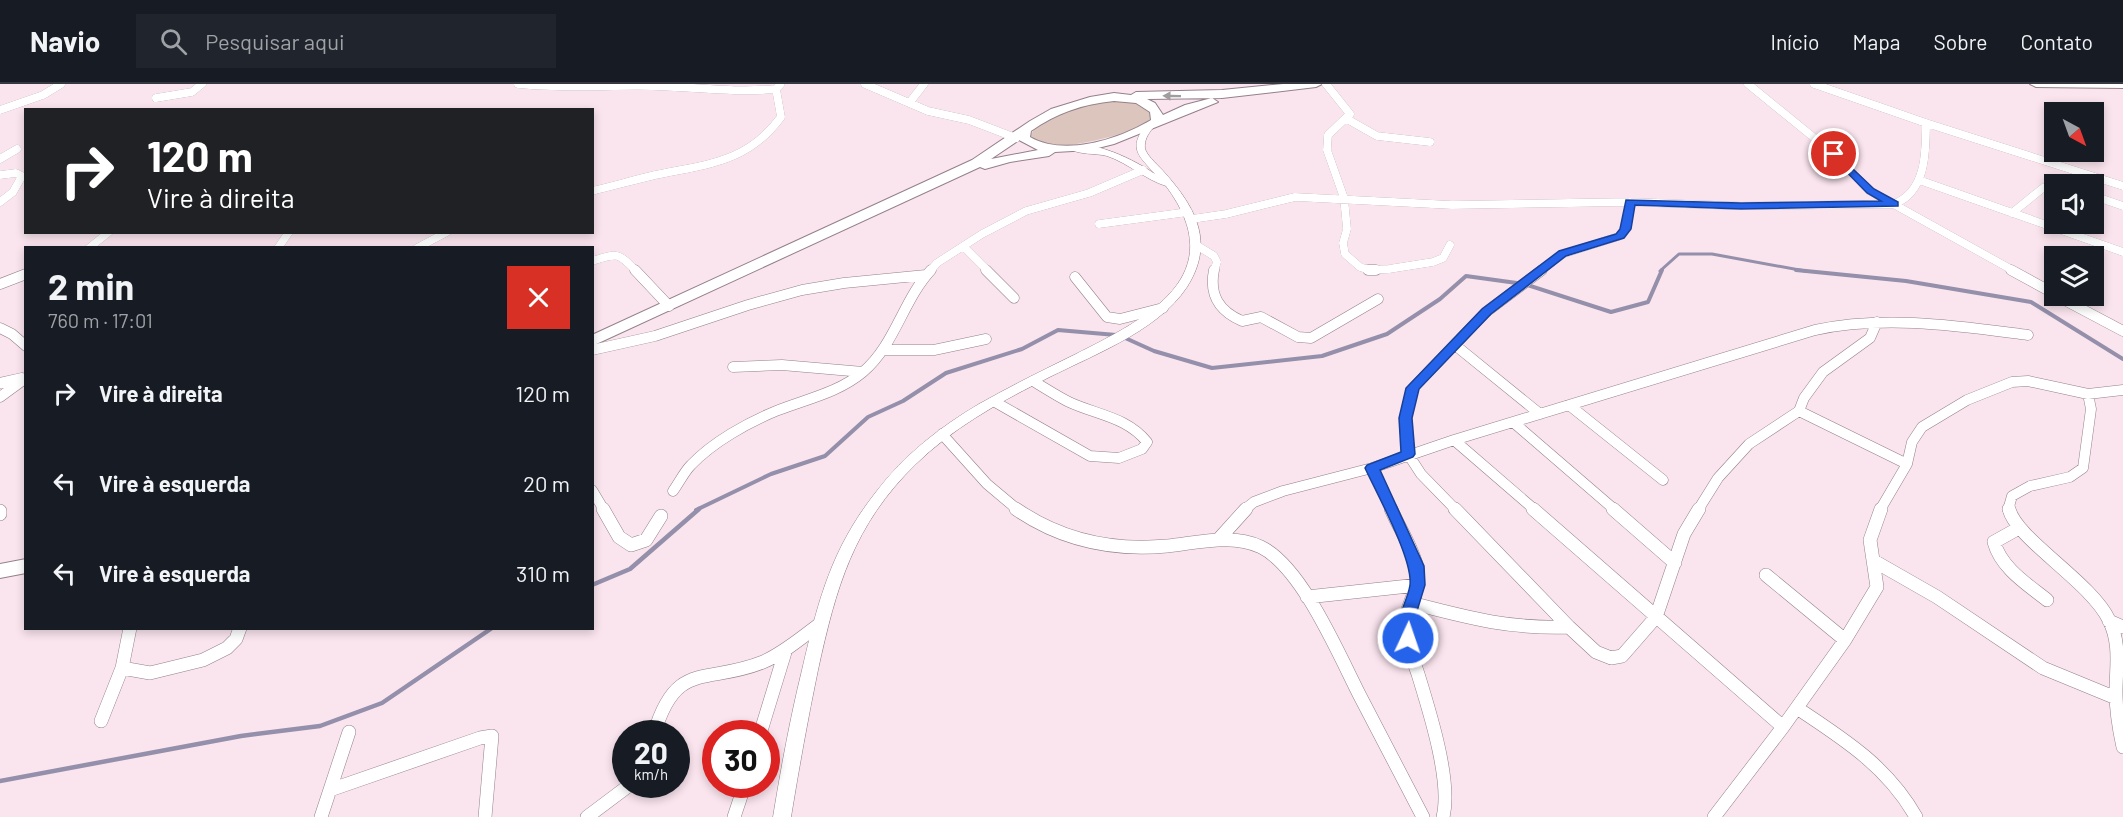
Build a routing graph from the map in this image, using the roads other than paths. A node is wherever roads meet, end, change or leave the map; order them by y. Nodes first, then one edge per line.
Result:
1 (61, 84) edge
2 (202, 84) edge
3 (518, 84) edge
4 (865, 84) edge
5 (924, 84) edge
6 (1316, 84) edge
7 (1326, 84) edge
8 (1748, 84) edge
9 (1814, 84) edge
10 (2036, 84) edge
11 (2123, 85) edge
12 (778, 87) edge
13 (1293, 87) junction
14 (1114, 97) junction
15 (156, 98) dead end
16 (910, 102) junction
17 (0, 110) edge
18 (1347, 119) junction
19 (1926, 123) junction
20 (1152, 125) junction
21 (1020, 134) junction
22 (1430, 142) dead end
23 (16, 148) dead end
24 (1064, 149) junction
25 (0, 159) edge
26 (1143, 170) junction
27 (2085, 174) edge
28 (0, 175) edge
29 (1918, 180) junction
30 (2104, 180) edge
31 (2123, 186) edge
32 (2044, 188) edge
33 (594, 191) edge
34 (1176, 192) junction
35 (1344, 198) junction
36 (2104, 199) edge
37 (897, 200) junction
38 (0, 202) edge
39 (1630, 202) junction
40 (1894, 204) junction
41 (2123, 206) edge
42 (2012, 213) junction
43 (1190, 216) junction
44 (1099, 224) dead end
45 (106, 234) edge
46 (443, 234) edge
47 (1196, 245) junction
48 (1450, 245) dead end
49 (92, 246) edge
50 (421, 246) edge
51 (964, 247) junction
52 (2123, 252) edge
53 (594, 260) edge
54 (24, 275) edge
55 (926, 275) junction
56 (1075, 277) dead end
57 (0, 284) edge
58 (2044, 288) edge
59 (1014, 298) dead end
60 (1378, 299) dead end
61 (669, 306) junction
62 (2076, 306) edge
63 (1163, 308) junction
64 (1877, 322) junction
65 (0, 328) edge
66 (2123, 331) edge
67 (2028, 335) dead end
68 (986, 339) dead end
69 (594, 340) edge
70 (24, 344) edge
71 (1455, 345) junction
72 (594, 350) edge
73 (884, 350) junction
74 (733, 367) dead end
75 (863, 372) junction
76 (24, 377) edge
77 (24, 378) edge
78 (1033, 381) junction
79 (0, 383) edge
80 (2123, 390) edge
81 (2088, 394) junction
82 (0, 396) edge
83 (995, 402) junction
84 (1569, 405) junction
85 (1799, 411) junction
86 (1540, 414) junction
87 (1513, 422) junction
88 (942, 434) junction
89 (1454, 440) junction
90 (1408, 454) junction
91 (1907, 464) junction
92 (1372, 468) junction
93 (1664, 480) dead end
94 (673, 491) dead end
95 (594, 493) edge
96 (661, 516) dead end
97 (2019, 528) junction
98 (1218, 540) junction
99 (1874, 561) junction
100 (1675, 563) junction
101 (24, 566) edge
102 (0, 571) edge
103 (1766, 575) dead end
104 (1418, 585) junction
105 (1307, 597) junction
106 (2047, 600) dead end
107 (1411, 603) junction
108 (1656, 618) junction
109 (2109, 621) junction
110 (820, 624) junction
111 (1569, 627) junction
112 (2123, 627) edge
113 (130, 630) edge
114 (239, 630) edge
115 (1845, 640) junction
116 (786, 649) junction
117 (122, 668) junction
118 (2116, 698) junction
119 (1797, 708) junction
120 (659, 720) edge
121 (764, 720) edge
122 (101, 721) dead end
123 (1783, 727) junction
124 (349, 732) dead end
125 (2123, 747) edge
126 (330, 790) junction
127 (612, 798) edge
128 (740, 798) edge
129 (321, 817) edge
130 (485, 817) edge
131 (587, 817) edge
132 (734, 817) edge
133 (782, 817) edge
134 (1423, 817) edge
135 (1443, 817) edge
136 (1714, 817) edge
137 (1916, 817) edge

1 - 17 street
2 - 15 street
3 - 12 street
4 - 16 street
5 - 16 street
6 - 13 main road
7 - 18 street
8 - 40 street
9 - 19 street
10 - 11 main road
12 - 33 street
13 -> 14 main road
13 - 20 main road
14 - 20 main road
14 - 21 main road
16 - 21 street
18 - 22 street
18 - 35 street
19 - 27 street
19 - 29 street
20 - 24 main road
20 - 34 street
21 - 24 main road
21 - 37 main road
23 - 25 street
24 - 26 street
24 - 37 main road
26 - 34 street
26 - 51 street
28 - 38 street
29 - 40 street
29 - 42 street
30 - 31 street
32 - 42 street
34 - 43 street
35 - 39 street
35 - 43 street
35 - 48 street
36 - 41 street
37 - 61 main road
39 - 40 street
39 - 71 street
40 - 58 street
42 - 52 street
43 - 44 street
43 - 47 street
45 - 49 street
46 - 50 street
47 - 60 street
47 - 63 street
51 - 55 street
51 - 59 street
53 - 61 street
54 - 57 street
55 - 72 street
55 - 73 street
56 - 63 street
61 - 69 main road
62 - 66 street
63 - 78 street
64 - 67 street
64 - 84 street
64 - 85 street
65 - 70 street
68 - 73 street
71 - 86 street
71 - 90 street
73 - 75 street
74 - 75 street
75 - 94 street
76 - 79 street
77 - 82 street
78 - 83 street
78 - 83 street
80 - 81 street
81 - 91 street
81 - 97 street
83 - 88 street
84 - 86 street
84 - 93 street
85 - 91 street
85 - 100 street
86 - 87 street
87 - 89 street
87 - 100 street
88 - 98 street
88 - 110 street
89 - 90 street
89 - 108 street
90 - 92 street
90 - 111 street
91 - 99 street
92 - 98 street
92 - 104 street
95 - 96 street
97 - 106 street
97 - 109 street
98 - 105 street
99 - 115 street
99 - 118 street
100 - 108 street
101 - 102 main road
103 - 115 street
104 - 105 street
104 - 107 street
105 - 134 street
107 - 111 street
107 - 135 street
108 - 111 street
108 - 123 street
109 - 112 street
109 - 118 street
110 - 116 street
110 - 133 street
113 - 117 street
114 - 117 street
115 - 119 street
116 - 120 street
116 - 121 street
117 - 122 street
118 - 125 street
119 - 123 street
119 - 137 street
123 - 136 street
124 - 126 street
126 - 129 street
126 - 130 street
127 - 131 street
128 - 132 street

